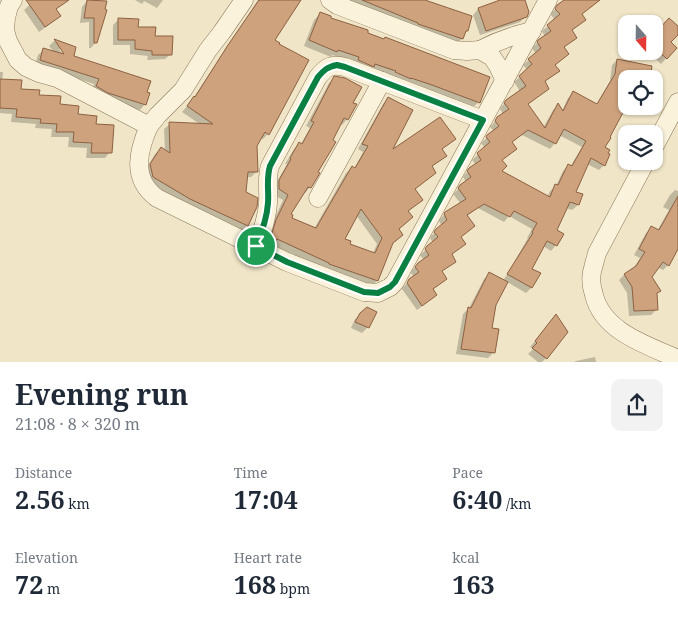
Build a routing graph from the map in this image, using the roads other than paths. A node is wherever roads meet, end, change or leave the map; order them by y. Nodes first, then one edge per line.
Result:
1 (14, 0) edge
2 (244, 0) edge
3 (330, 0) edge
4 (548, 0) edge
5 (532, 31) junction
6 (480, 50) junction
7 (505, 80) junction
8 (382, 82) junction
9 (678, 102) edge
10 (483, 120) junction
11 (149, 126) junction
12 (663, 130) edge
13 (641, 170) edge
14 (318, 198) dead end
15 (256, 246) junction
16 (678, 360) edge

1 - 11 street
2 - 11 street
3 - 6 street
4 - 5 street
5 - 6 street
5 - 7 street
6 - 7 street
7 - 10 street
8 - 10 street
8 - 14 street
8 - 15 street
9 - 12 street
10 - 15 street
11 - 15 street
13 - 16 street

